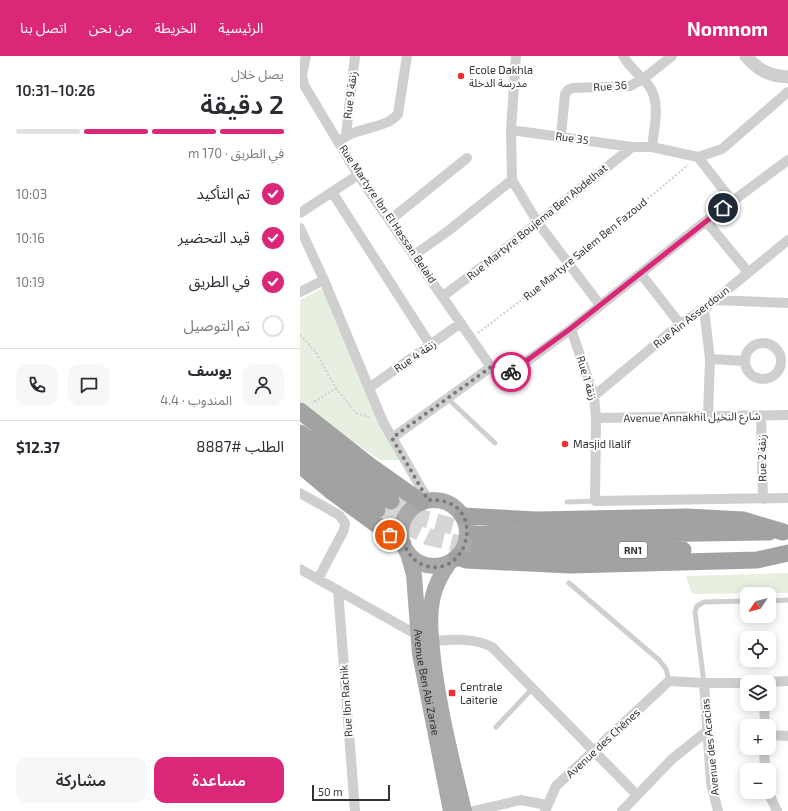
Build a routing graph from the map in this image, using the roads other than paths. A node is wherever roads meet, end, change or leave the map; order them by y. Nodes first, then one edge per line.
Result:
1 (306, 56) edge
2 (355, 56) edge
3 (407, 56) edge
4 (516, 56) edge
5 (623, 56) edge
6 (672, 56) edge
7 (746, 56) edge
8 (788, 77) edge
9 (301, 79) edge
10 (643, 79) junction
11 (788, 92) edge
12 (511, 130) junction
13 (561, 136) junction
14 (342, 138) junction
15 (632, 147) junction
16 (652, 147) junction
17 (698, 157) junction
18 (467, 158) dead end
19 (785, 165) edge
20 (358, 175) junction
21 (512, 180) junction
22 (332, 192) junction
23 (732, 201) junction
24 (300, 213) edge
25 (390, 220) junction
26 (706, 221) junction
27 (538, 223) junction
28 (300, 228) edge
29 (788, 240) edge
30 (414, 255) junction
31 (748, 272) junction
32 (641, 274) junction
33 (324, 280) junction
34 (300, 292) edge
35 (443, 296) junction
36 (714, 300) junction
37 (788, 303) edge
38 (600, 305) junction
39 (704, 309) junction
40 (461, 323) junction
41 (680, 324) junction
42 (570, 329) junction
43 (431, 346) junction
44 (710, 360) junction
45 (784, 360) edge
46 (745, 361) junction
47 (491, 367) junction
48 (369, 388) junction
49 (594, 396) junction
50 (447, 398) junction
51 (304, 408) edge
52 (788, 415) edge
53 (708, 416) junction
54 (761, 416) junction
55 (596, 418) junction
56 (300, 433) edge
57 (392, 438) junction
58 (495, 443) dead end
59 (300, 450) edge
60 (300, 465) edge
61 (300, 493) edge
62 (788, 498) edge
63 (762, 499) junction
64 (594, 500) junction
65 (424, 501) junction
66 (567, 502) dead end
67 (464, 516) junction
68 (785, 532) edge
69 (405, 548) junction
70 (788, 552) edge
71 (453, 560) junction
72 (300, 569) edge
73 (318, 579) junction
74 (568, 583) dead end
75 (338, 590) junction
76 (776, 600) edge
77 (788, 600) edge
78 (740, 601) edge
79 (425, 638) junction
80 (669, 681) junction
81 (788, 681) edge
82 (776, 682) edge
83 (704, 683) junction
84 (740, 683) edge
85 (532, 689) junction
86 (496, 727) dead end
87 (706, 732) junction
88 (776, 735) edge
89 (788, 736) edge
90 (593, 751) junction
91 (637, 795) junction
92 (771, 799) edge
93 (546, 808) edge
94 (355, 811) edge
95 (451, 811) edge
96 (464, 811) edge
97 (473, 811) edge
98 (622, 811) edge
99 (718, 811) edge
100 (777, 811) edge

1 - 9 street, Rue Martyre Ibn El Hassan Belaid
2 - 14 street, Rue 9 زنقة
3 - 14 street
4 - 12 street
5 - 10 street
6 - 10 street, Rue 36
7 - 8 street
9 - 14 street, Rue Martyre Ibn El Hassan Belaid
10 - 13 street, Rue 36
10 - 16 street
11 - 17 street
12 - 13 street, Rue 35
12 - 21 street
13 - 15 street, Rue 35
14 - 20 street, Rue Martyre Ibn El Hassan Belaid
15 - 16 street, Rue 35
15 - 27 street, Rue Martyre Boujema Ben Abdelhat
16 - 17 street, Rue 35
17 - 23 street
18 - 25 street
19 - 23 street
20 - 22 street
20 - 25 street, Rue Martyre Ibn El Hassan Belaid
21 - 27 street
21 - 30 street
22 - 24 street
22 - 43 street
23 - 26 street
25 - 30 street, Rue Martyre Ibn El Hassan Belaid
26 - 31 street
26 - 32 street
27 - 35 street, Rue Martyre Boujema Ben Abdelhat
27 - 38 street
28 - 33 street
29 - 31 street, Rue Ain Asserdoun
30 - 35 street, Rue Martyre Ibn El Hassan Belaid
31 - 36 street, Rue Ain Asserdoun
32 - 38 street
32 - 41 street
33 - 34 street
33 - 48 street
35 - 40 street, Rue Martyre Ibn El Hassan Belaid
36 - 37 street
36 - 39 street, Rue Ain Asserdoun
38 - 42 street
39 - 41 street, Rue Ain Asserdoun
39 - 44 street
40 - 43 street, Rue 4 زنقة
40 - 47 street, Rue Martyre Ibn El Hassan Belaid
41 - 49 street, Rue Ain Asserdoun
42 - 47 street
42 - 49 street, Rue 1 زنقة
43 - 48 street, Rue 4 زنقة
44 - 46 street
44 - 53 street
45 - 46 street
45 - 46 street
47 - 50 street
48 - 57 street
49 - 55 street, Rue 1 زنقة
50 - 57 street
50 - 58 lane
51 - 65 highway
52 - 54 street, Avenue Annakhil شارع النخيل
53 - 54 street, Avenue Annakhil شارع النخيل
53 - 55 street, Avenue Annakhil شارع النخيل
54 - 63 street, Rue 2 زنقة
55 - 64 street, Rue 1 زنقة
56 - 59 highway
57 - 65 street
60 - 69 highway
61 - 73 street
62 - 63 street
63 - 64 street
64 - 66 lane
65 - 67 main road
65 - 69 main road
67 - 68 highway
67 - 71 main road
68 - 70 highway, RN1
69 - 71 main road
69 - 79 main road, Avenue Ben Abi Zarae
70 - 71 highway
71 - 79 main road, Avenue Ben Abi Zarae
72 - 73 street
73 - 75 street
74 - 80 lane
75 - 79 street
75 - 94 street, Rue Ibn Rachik
76 - 77 lane
78 - 83 lane
79 - 85 street
79 - 95 main road, Avenue Ben Abi Zarae
79 - 96 main road, Avenue Ben Abi Zarae
80 - 83 street
80 - 90 street, Avenue des Chênes
81 - 82 street
83 - 84 street
83 - 87 street, Avenue des Acacias
85 - 86 lane
85 - 90 street
87 - 91 street
87 - 99 street, Avenue des Acacias
88 - 89 street
90 - 91 street
90 - 93 street, Avenue des Chênes
91 - 98 street
92 - 100 street
93 - 97 street

